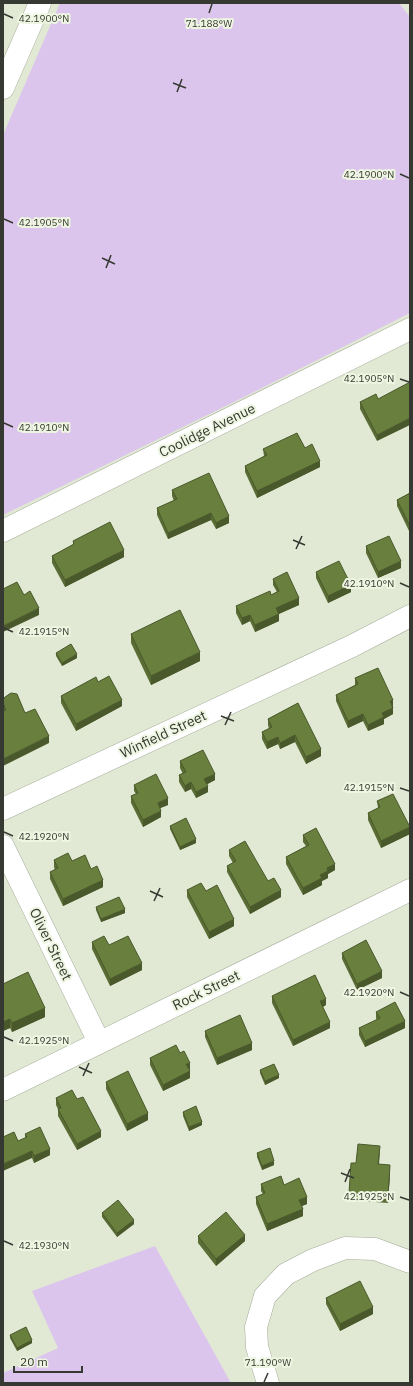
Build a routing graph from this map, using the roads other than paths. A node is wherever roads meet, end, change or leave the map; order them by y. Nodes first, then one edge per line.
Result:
1 (40, 3) edge
2 (3, 88) edge
3 (410, 329) edge
4 (3, 531) edge
5 (410, 616) edge
6 (3, 809) edge
7 (3, 846) edge
8 (410, 890) edge
9 (99, 1042) junction
10 (3, 1090) edge
11 (410, 1262) edge
12 (268, 1383) edge

1 - 2 street
3 - 4 street, Coolidge Avenue
5 - 6 street, Winfield Street
7 - 9 street, Oliver Street
8 - 9 street, Rock Street
9 - 10 street, Rock Street
11 - 12 street

